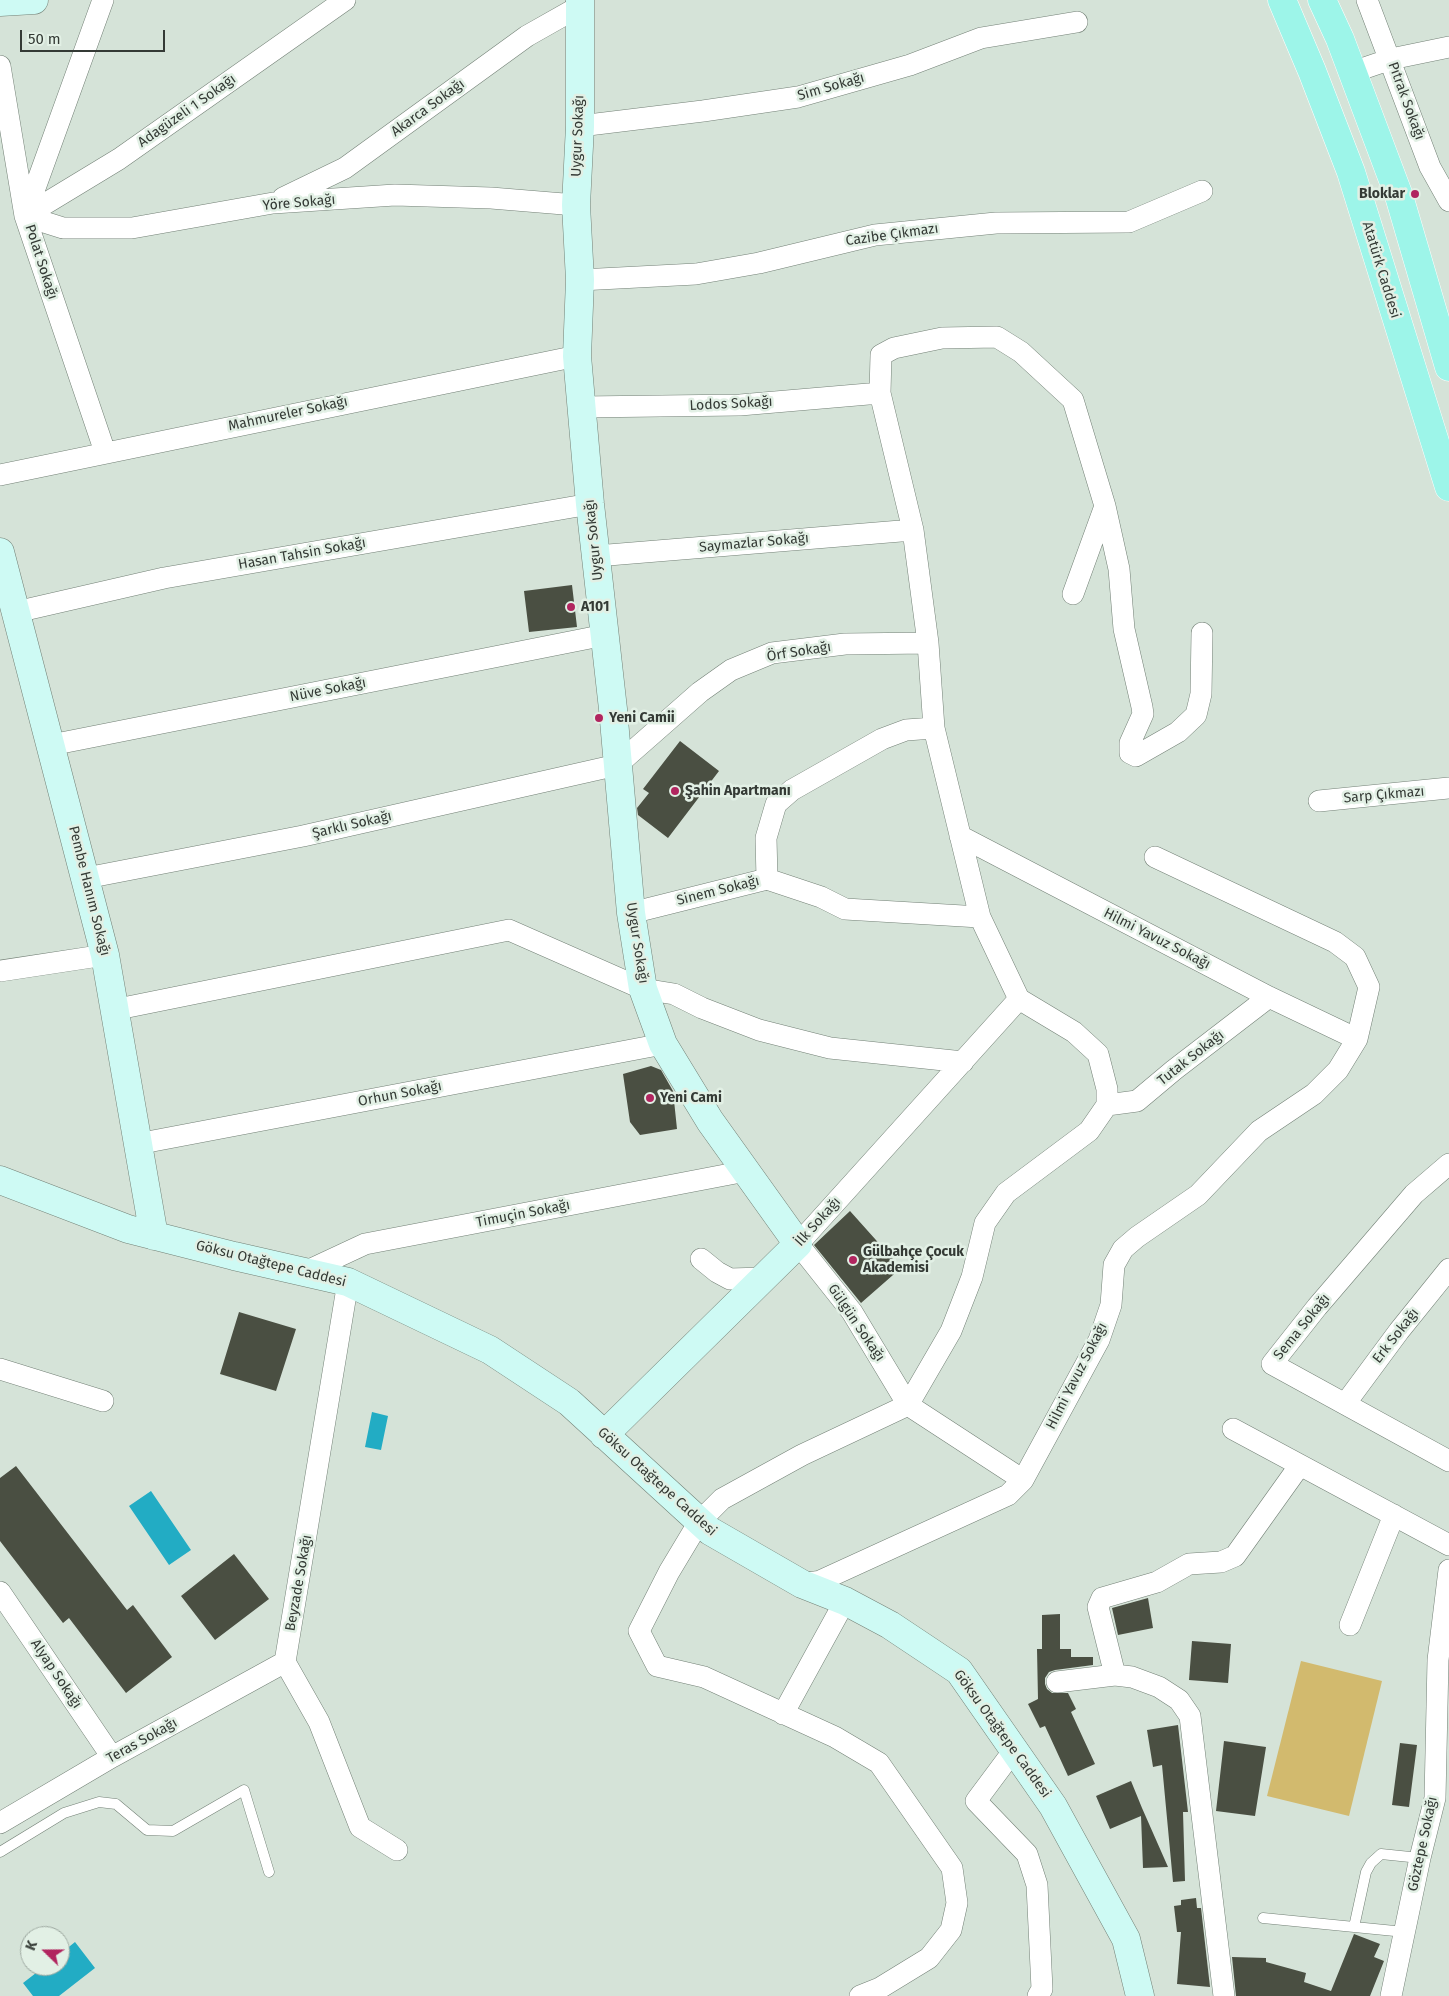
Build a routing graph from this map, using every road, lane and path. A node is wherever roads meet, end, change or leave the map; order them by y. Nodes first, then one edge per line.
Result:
1 (34, 0) edge
2 (103, 0) edge
3 (345, 0) edge
4 (1282, 0) edge
5 (1322, 0) edge
6 (1367, 0) edge
7 (0, 2) edge
8 (580, 3) edge
9 (1077, 22) dead end
10 (1449, 47) edge
11 (1391, 59) junction
12 (0, 66) edge
13 (1353, 72) junction
14 (580, 126) junction
15 (1440, 165) edge
16 (1202, 191) dead end
17 (1449, 201) edge
18 (273, 203) junction
19 (576, 205) junction
20 (26, 216) junction
21 (580, 280) junction
22 (577, 356) junction
23 (1449, 367) edge
24 (880, 393) junction
25 (582, 408) junction
26 (105, 452) junction
27 (0, 475) edge
28 (1449, 487) edge
29 (590, 504) junction
30 (1105, 506) junction
31 (913, 530) junction
32 (0, 552) edge
33 (596, 556) junction
34 (1073, 594) dead end
35 (16, 612) junction
36 (1202, 633) dead end
37 (604, 635) junction
38 (928, 643) junction
39 (934, 728) junction
40 (52, 745) junction
41 (617, 765) junction
42 (1449, 788) edge
43 (1319, 801) dead end
44 (960, 836) junction
45 (1155, 857) dead end
46 (86, 878) junction
47 (767, 879) junction
48 (631, 913) junction
49 (980, 917) junction
50 (105, 955) junction
51 (0, 971) edge
52 (643, 989) junction
53 (1269, 997) junction
54 (1020, 998) junction
55 (113, 1010) junction
56 (1357, 1039) junction
57 (663, 1044) junction
58 (963, 1062) junction
59 (1107, 1105) junction
60 (137, 1144) junction
61 (1449, 1164) edge
62 (746, 1171) junction
63 (0, 1180) edge
64 (154, 1236) junction
65 (798, 1244) junction
66 (701, 1259) dead end
67 (1449, 1269) edge
68 (305, 1272) junction
69 (763, 1278) junction
70 (348, 1282) junction
71 (0, 1369) edge
72 (103, 1401) dead end
73 (1345, 1404) junction
74 (908, 1405) junction
75 (1233, 1429) dead end
76 (604, 1434) junction
77 (1449, 1461) edge
78 (1300, 1465) junction
79 (1023, 1480) junction
80 (1394, 1515) junction
81 (699, 1522) junction
82 (1449, 1545) edge
83 (1449, 1570) edge
84 (802, 1584) junction
85 (0, 1592) edge
86 (845, 1601) junction
87 (1350, 1625) dead end
88 (285, 1662) junction
89 (1115, 1675) junction
90 (1057, 1682) dead end
91 (783, 1714) junction
92 (1014, 1750) junction
93 (112, 1757) junction
94 (0, 1823) edge
95 (397, 1850) dead end
96 (0, 1852) edge
97 (1420, 1858) junction
98 (269, 1872) dead end
99 (1262, 1918) dead end
100 (1354, 1927) junction
101 (1405, 1932) junction
102 (860, 1996) edge
103 (1038, 1996) edge
104 (1140, 1996) edge
105 (1224, 1996) edge
106 (1391, 1996) edge

1 - 7 street
2 - 20 street
3 - 20 street, Adagüzeli 1 Sokaḡı
4 - 28 main road, Atatürk Caddesi
5 - 13 main road
6 - 11 street, Pıtrak Sokağı
8 - 14 street, Uygur Sokağı
8 - 18 street, Akarca Sokağı
9 - 14 street, Sim Sokağı
10 - 11 street
11 - 13 street
11 - 15 street, Pıtrak Sokağı
12 - 20 street, Polat Sokağı
13 - 23 main road
14 - 19 street, Uygur Sokağı
15 - 17 street, Pıtrak Sokağı
16 - 21 street, Cazibe Çıkmazı
18 - 19 street, Yöre Sokağı
18 - 20 street, Yöre Sokağı
19 - 21 street, Uygur Sokağı
20 - 26 street, Polat Sokağı
21 - 22 street, Uygur Sokağı
22 - 25 street, Uygur Sokağı
22 - 26 street, Mahmureler Sokağı
24 - 25 street, Lodos Sokağı
24 - 30 street
24 - 31 street
25 - 29 street, Uygur Sokağı
26 - 27 street, Mahmureler Sokağı
29 - 33 street, Uygur Sokağı
29 - 35 street, Hasan Tahsin Sokağı
30 - 34 street
30 - 36 street
31 - 33 street, Saymazlar Sokağı
31 - 38 street
32 - 35 street, Pembe Hanım Sokağı
33 - 37 street, Uygur Sokağı
35 - 40 street, Pembe Hanım Sokağı
37 - 40 street, Nüve Sokağı
37 - 41 street, Uygur Sokağı
38 - 39 street
38 - 41 street, Örf Sokağı
39 - 44 street
39 - 47 street
40 - 46 street, Pembe Hanım Sokağı
41 - 46 street, Şarklı Sokağı
41 - 48 street, Uygur Sokağı
42 - 43 street, Sarp Çıkmazı
44 - 49 street
44 - 53 street, Hilmi Yavuz Sokağı
45 - 56 street, Hilmi Yavuz Sokağı
46 - 50 street, Pembe Hanım Sokağı
47 - 48 street, Sinem Sokağı
47 - 49 street, Sinem Sokağı
48 - 52 street, Uygur Sokağı
49 - 54 street
50 - 51 street
50 - 55 street, Pembe Hanım Sokağı
52 - 55 street
52 - 57 street, Uygur Sokağı
52 - 58 street
53 - 56 street, Hilmi Yavuz Sokağı
53 - 59 street, Tutak Sokağı
54 - 58 street, İlk Sokağı
54 - 59 street
55 - 60 street, Pembe Hanım Sokağı
56 - 79 street, Hilmi Yavuz Sokağı
57 - 60 street, Orhun Sokağı
57 - 62 street, Uygur Sokağı
58 - 65 street, İlk Sokağı
59 - 74 street
60 - 64 street, Pembe Hanım Sokağı
61 - 73 street, Sema Sokağı
62 - 65 street, Uygur Sokağı
62 - 68 street, Timuçin Sokağı
63 - 64 street, Göksu Otağtepe Caddesi
64 - 68 street, Göksu Otağtepe Caddesi
65 - 69 street, İlk Sokağı
65 - 74 street, Gülgün Sokağı
66 - 69 street
67 - 73 street, Erk Sokağı
68 - 70 street, Göksu Otağtepe Caddesi
69 - 76 street, İlk Sokağı
70 - 76 street, Göksu Otağtepe Caddesi
70 - 88 street, Beyzade Sokağı
71 - 72 street
73 - 77 street, Sema Sokağı
74 - 79 street
74 - 81 street
75 - 78 street
76 - 81 street, Göksu Otağtepe Caddesi
78 - 80 street
78 - 89 street
79 - 84 street, Hilmi Yavuz Sokağı
80 - 82 street
80 - 87 street
81 - 84 street, Göksu Otağtepe Caddesi
81 - 91 street
83 - 97 street, Göztepe Sokağı
84 - 86 street, Göksu Otağtepe Caddesi
85 - 93 street, Alyap Sokağı
86 - 91 street
86 - 92 street, Göksu Otağtepe Caddesi
88 - 93 street, Teras Sokağı
88 - 95 street
89 - 90 street
89 - 105 street
91 - 102 street
92 - 103 street
92 - 104 street, Göksu Otağtepe Caddesi
93 - 94 street, Teras Sokağı
96 - 98 lane
97 - 100 lane
97 - 101 street, Göztepe Sokağı
99 - 100 lane
100 - 101 lane
101 - 106 street, Göztepe Sokağı

